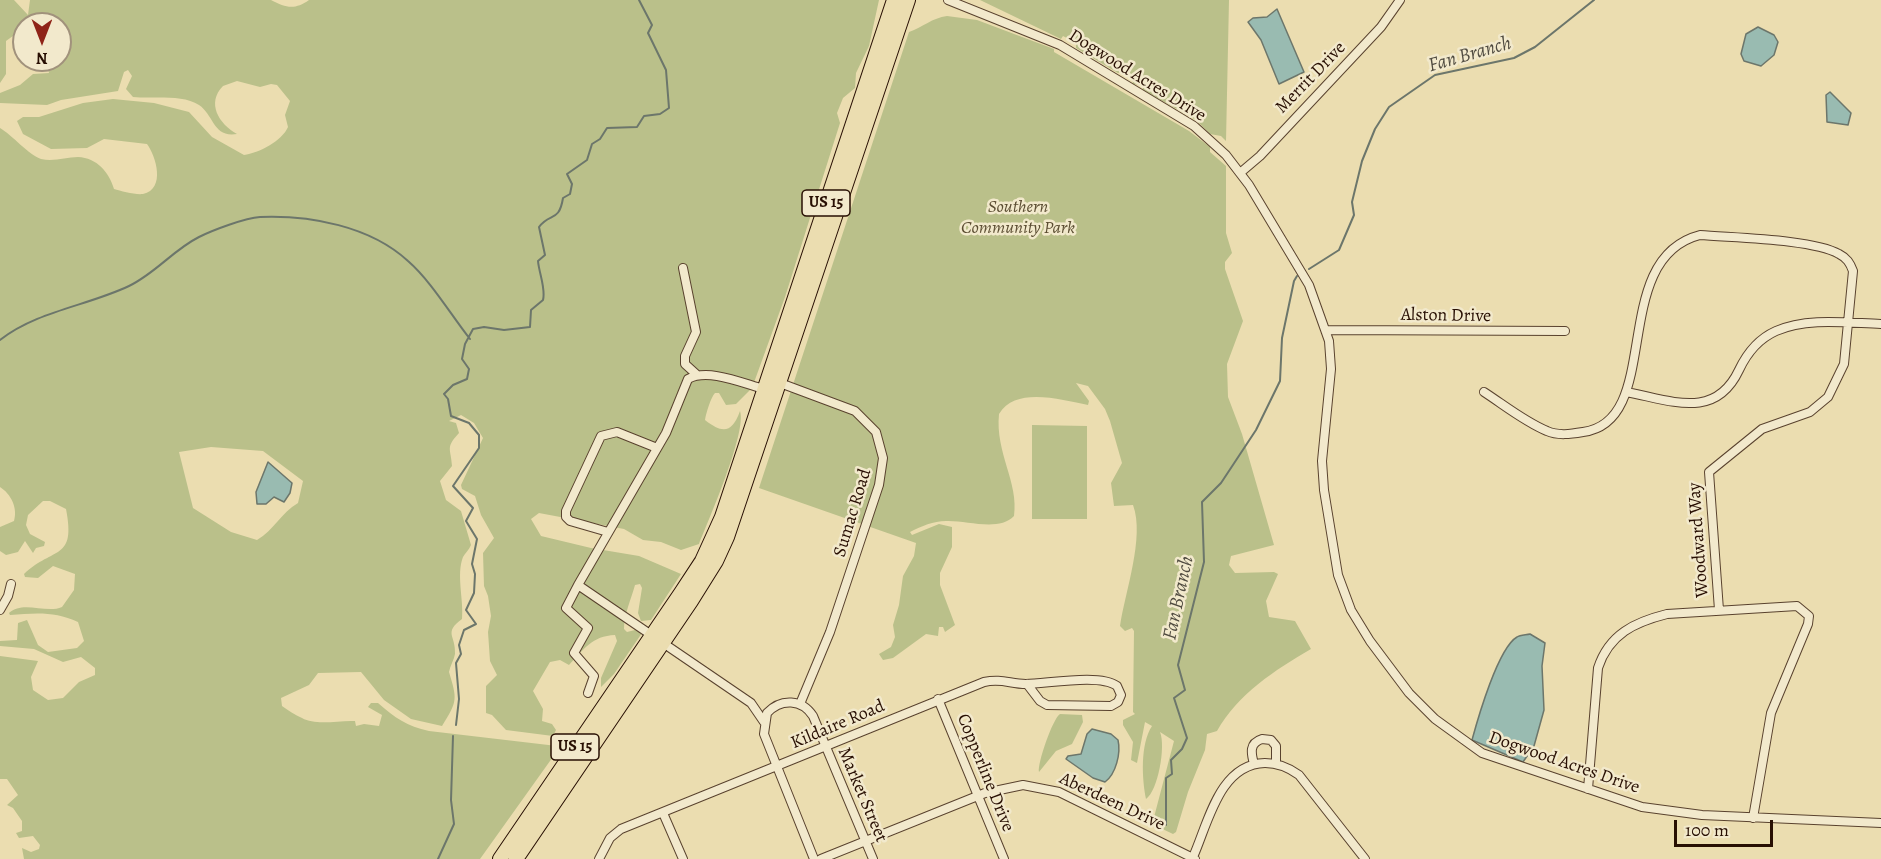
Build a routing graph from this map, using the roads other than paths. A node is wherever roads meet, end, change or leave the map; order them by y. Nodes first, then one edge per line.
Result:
1 (894, 0) edge
2 (908, 0) edge
3 (948, 0) edge
4 (1400, 0) edge
5 (1240, 173) junction
6 (683, 268) dead end
7 (1847, 322) junction
8 (1881, 324) edge
9 (1326, 330) junction
10 (1565, 331) dead end
11 (696, 374) junction
12 (780, 383) junction
13 (764, 389) junction
14 (1484, 392) dead end
15 (1626, 392) junction
16 (657, 448) junction
17 (608, 532) junction
18 (11, 584) dead end
19 (578, 585) junction
20 (0, 610) edge
21 (1719, 610) junction
22 (657, 640) junction
23 (1027, 684) junction
24 (588, 693) dead end
25 (938, 699) junction
26 (751, 703) junction
27 (800, 704) junction
28 (775, 706) junction
29 (764, 722) junction
30 (825, 747) junction
31 (1254, 764) junction
32 (1275, 764) junction
33 (776, 767) junction
34 (1588, 789) junction
35 (978, 796) junction
36 (663, 813) junction
37 (1753, 818) junction
38 (1881, 823) edge
39 (866, 842) junction
40 (1194, 858) edge
41 (500, 859) edge
42 (516, 859) edge
43 (599, 859) edge
44 (682, 859) edge
45 (814, 859) edge
46 (822, 859) edge
47 (873, 859) edge
48 (1004, 859) edge
49 (1365, 859) edge

1 - 13 highway, US 15
2 - 12 highway, US 15
3 - 5 street, Dogwood Acres Drive
4 - 5 street, Merrit Drive
5 - 9 street, Dogwood Acres Drive
6 - 11 street
7 - 8 street
7 - 15 street
7 - 15 street
7 - 21 street, Woodward Way
9 - 10 street, Alston Drive
9 - 34 street, Dogwood Acres Drive
11 - 13 street
11 - 16 street
12 - 22 highway, US 15
12 - 27 street, Sumac Road
13 - 22 highway, US 15
14 - 15 street
16 - 17 street
16 - 17 street
17 - 19 street
18 - 20 street
19 - 22 street
19 - 24 street
21 - 34 street
21 - 37 street
22 - 26 street
22 - 41 highway, US 15
22 - 42 highway, US 15
23 - 23 street, Kildaire Road
23 - 25 street, Kildaire Road
25 - 30 street, Kildaire Road
25 - 35 street, Copperline Drive
26 - 28 street
26 - 29 street
27 - 28 street
27 - 30 street, Market Street
28 - 29 street
29 - 33 street
30 - 33 street, Kildaire Road
30 - 39 street, Market Street
31 - 32 street
31 - 32 street
31 - 40 street
32 - 49 street
33 - 36 street, Kildaire Road
33 - 45 street
34 - 37 street, Dogwood Acres Drive
35 - 39 street, Aberdeen Drive
35 - 40 street, Aberdeen Drive
35 - 48 street, Copperline Drive
36 - 43 street, Kildaire Road
36 - 44 street
37 - 38 street, Dogwood Acres Drive
39 - 46 street, Aberdeen Drive
39 - 47 street, Market Street

